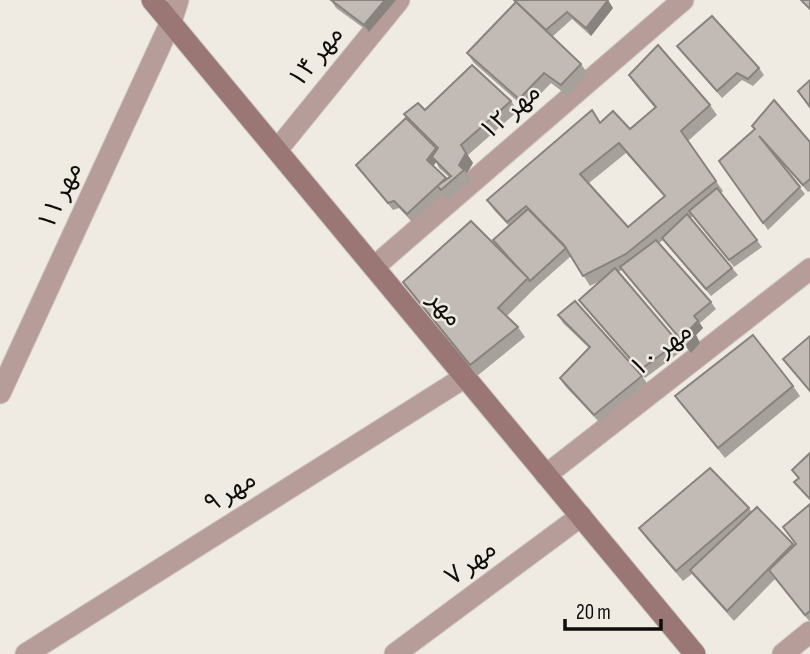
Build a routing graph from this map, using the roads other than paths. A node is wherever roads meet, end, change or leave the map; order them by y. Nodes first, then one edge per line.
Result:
1 (152, 0) edge
2 (178, 0) edge
3 (399, 0) edge
4 (684, 0) edge
5 (171, 22) junction
6 (277, 150) junction
7 (374, 267) junction
8 (810, 269) edge
9 (7, 361) edge
10 (465, 377) junction
11 (0, 393) edge
12 (546, 475) junction
13 (580, 516) junction
14 (810, 632) edge
15 (26, 654) edge
16 (395, 654) edge
17 (695, 654) edge
18 (783, 654) edge

1 - 5 main road, مهر
2 - 5 street, مهر ۱۱
3 - 6 street, مهر ۱۴
4 - 7 street, مهر ۱۲
5 - 6 main road, مهر
5 - 9 street, مهر ۱۱
6 - 7 main road, مهر
7 - 10 main road, مهر
8 - 12 street, مهر ۱۰
9 - 11 street, مهر ۱۱
10 - 12 main road, مهر
10 - 15 street, مهر ۹
12 - 13 main road, مهر
13 - 16 street, مهر ۷
13 - 17 main road, مهر
14 - 18 street

